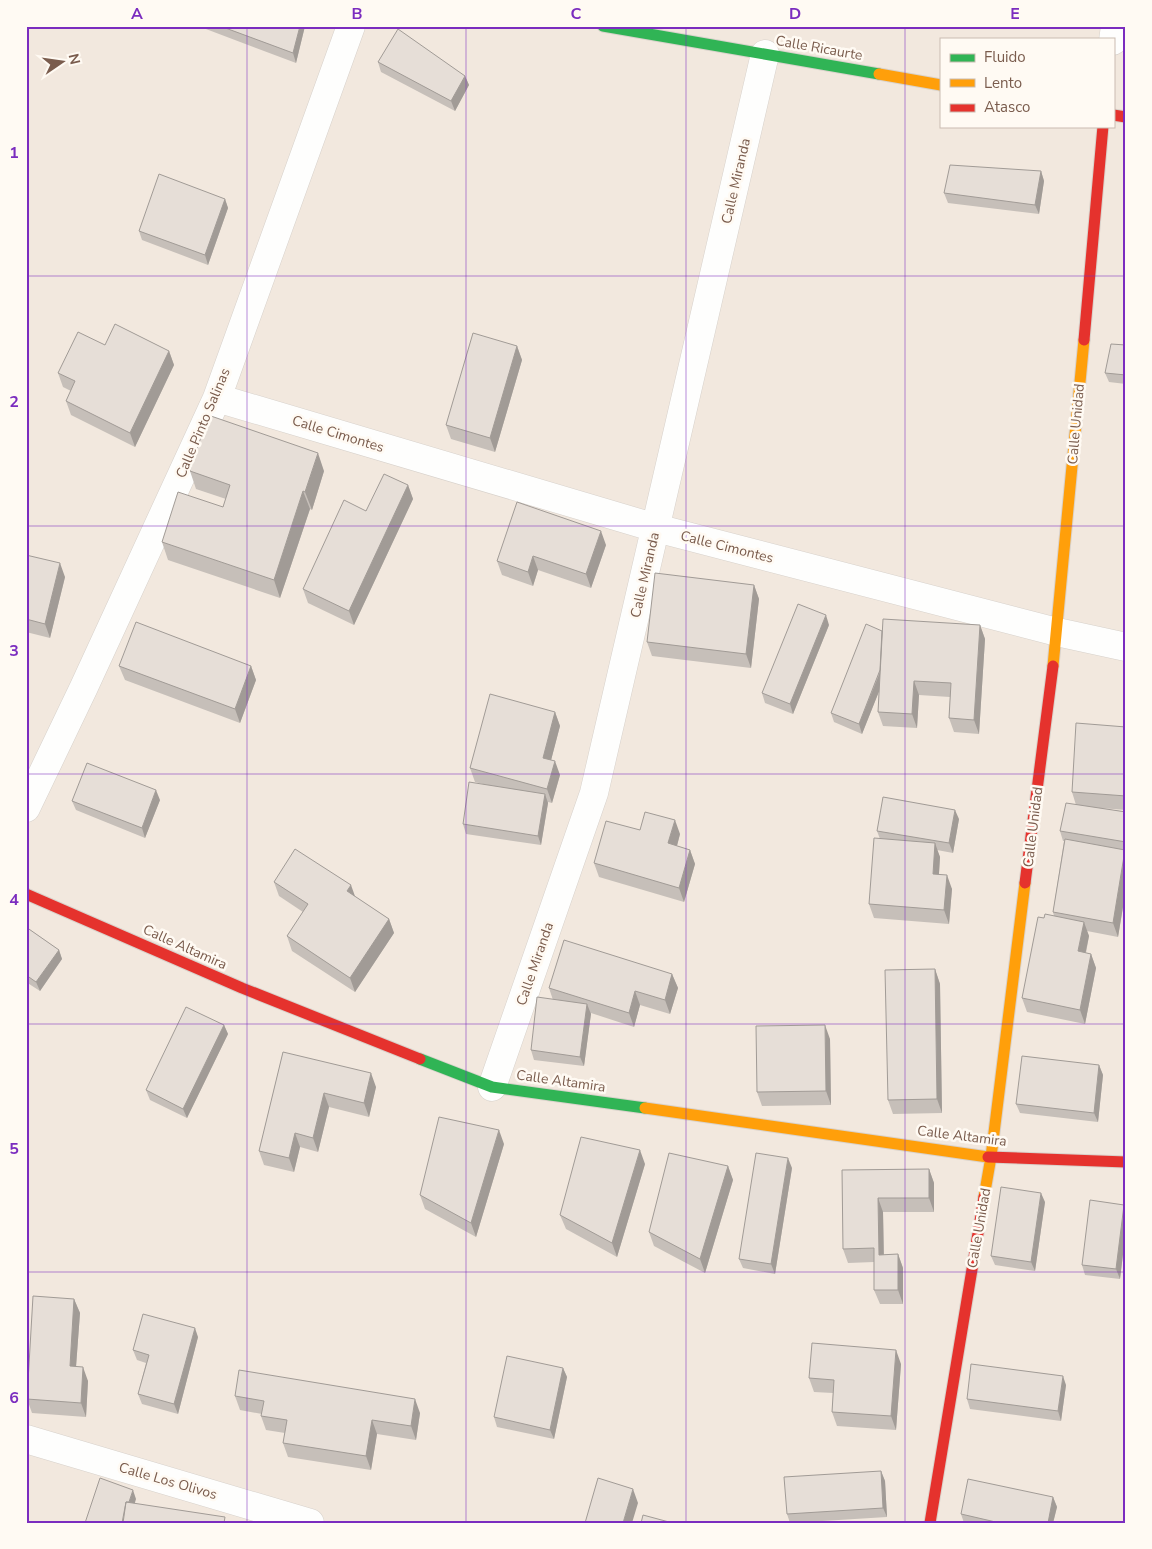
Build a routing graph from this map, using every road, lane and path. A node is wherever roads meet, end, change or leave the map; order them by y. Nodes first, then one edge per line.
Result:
1 (351, 26) edge
2 (603, 26) edge
3 (765, 54) junction
4 (940, 85) edge
5 (1103, 128) edge
6 (217, 398) junction
7 (656, 528) junction
8 (1057, 632) junction
9 (1126, 647) edge
10 (26, 808) edge
11 (26, 894) edge
12 (492, 1087) junction
13 (991, 1157) junction
14 (1126, 1162) edge
15 (26, 1439) edge
16 (310, 1523) edge
17 (930, 1523) edge

1 - 6 street, Calle Pinto Salinas
2 - 3 street, Calle Ricaurte
3 - 4 street, Calle Ricaurte
3 - 7 street, Calle Miranda
5 - 8 street, Calle Unidad
6 - 7 street, Calle Cimontes
6 - 10 street, Calle Pinto Salinas
7 - 8 street, Calle Cimontes
7 - 12 street, Calle Miranda
8 - 9 street, Calle Cimontes
8 - 13 street, Calle Unidad
11 - 12 street, Calle Altamira
12 - 13 street, Calle Altamira
13 - 14 street, Calle Altamira
13 - 17 street, Calle Unidad
15 - 16 street, Calle Los Olivos

